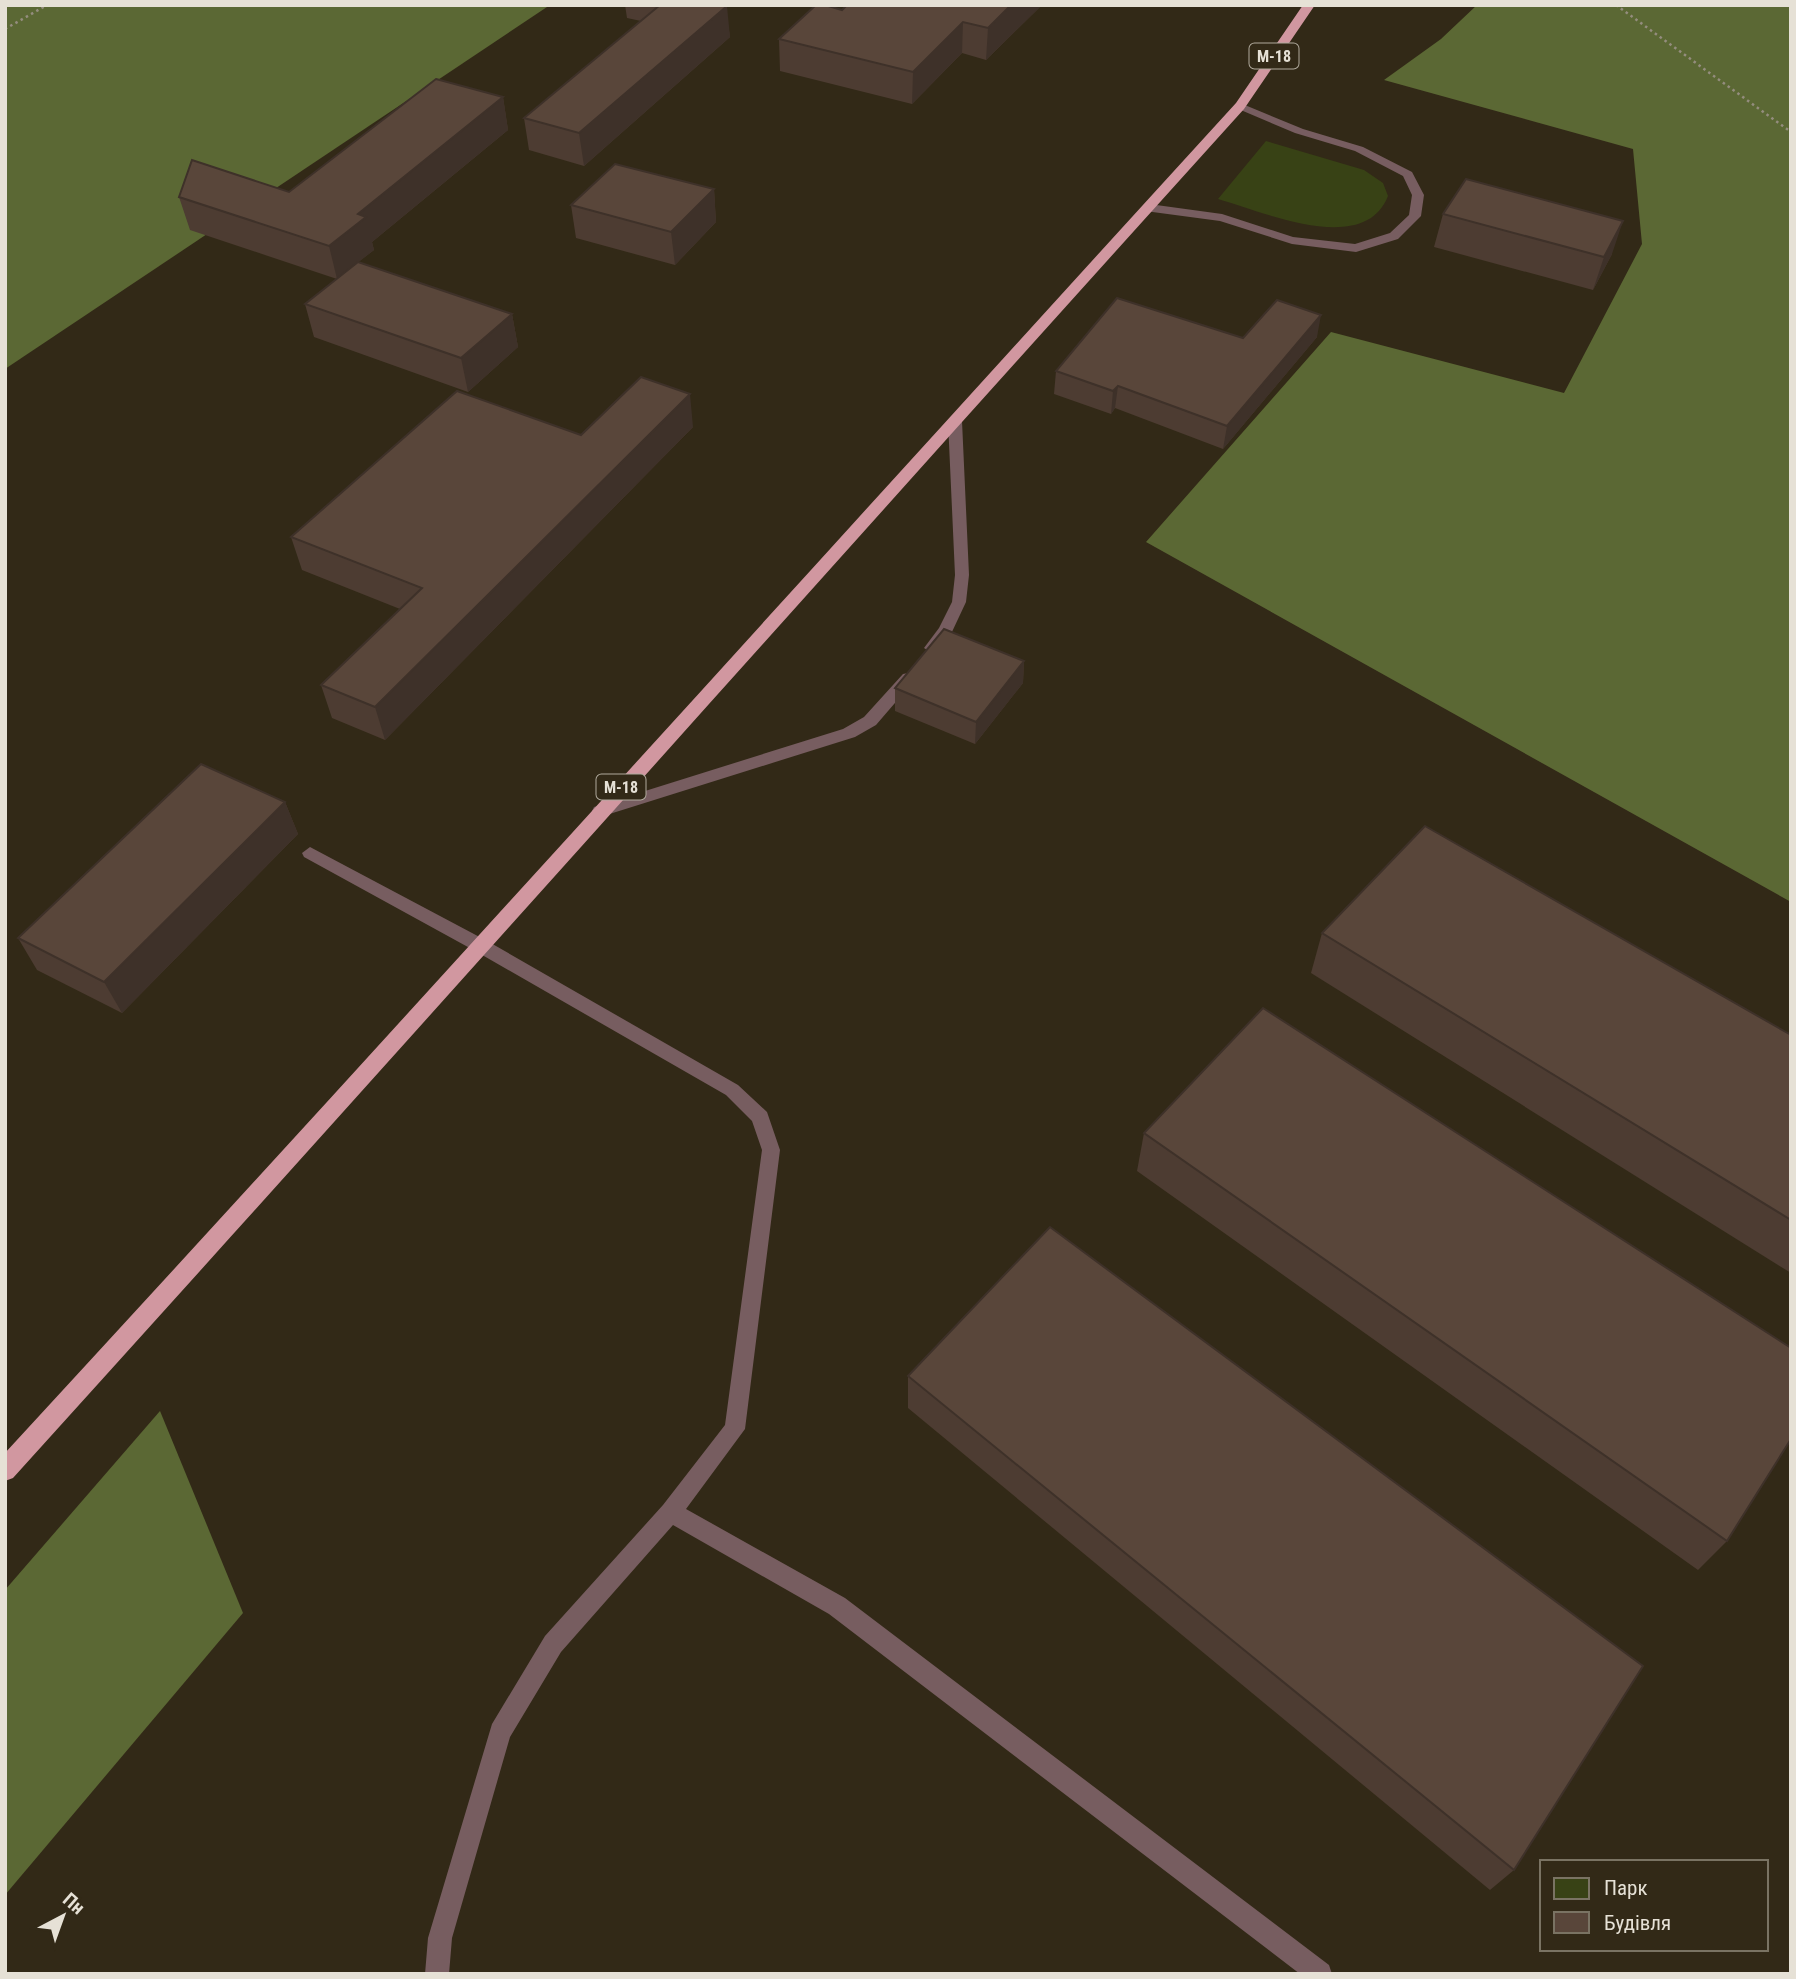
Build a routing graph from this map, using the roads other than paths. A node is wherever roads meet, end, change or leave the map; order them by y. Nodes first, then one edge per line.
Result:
1 (1309, 5) edge
2 (1240, 106) junction
3 (1149, 208) junction
4 (955, 421) junction
5 (600, 811) junction
6 (310, 853) dead end
7 (483, 947) junction
8 (5, 1470) edge
9 (671, 1512) junction
10 (437, 1974) edge
11 (1320, 1974) edge

1 - 2 highway, М-18
2 - 3 highway, М-18
2 - 3 lane
3 - 4 highway, М-18
4 - 5 highway, М-18
4 - 5 lane
5 - 7 highway, М-18
6 - 7 lane
7 - 8 highway, М-18
7 - 9 lane
9 - 10 lane
9 - 11 lane

